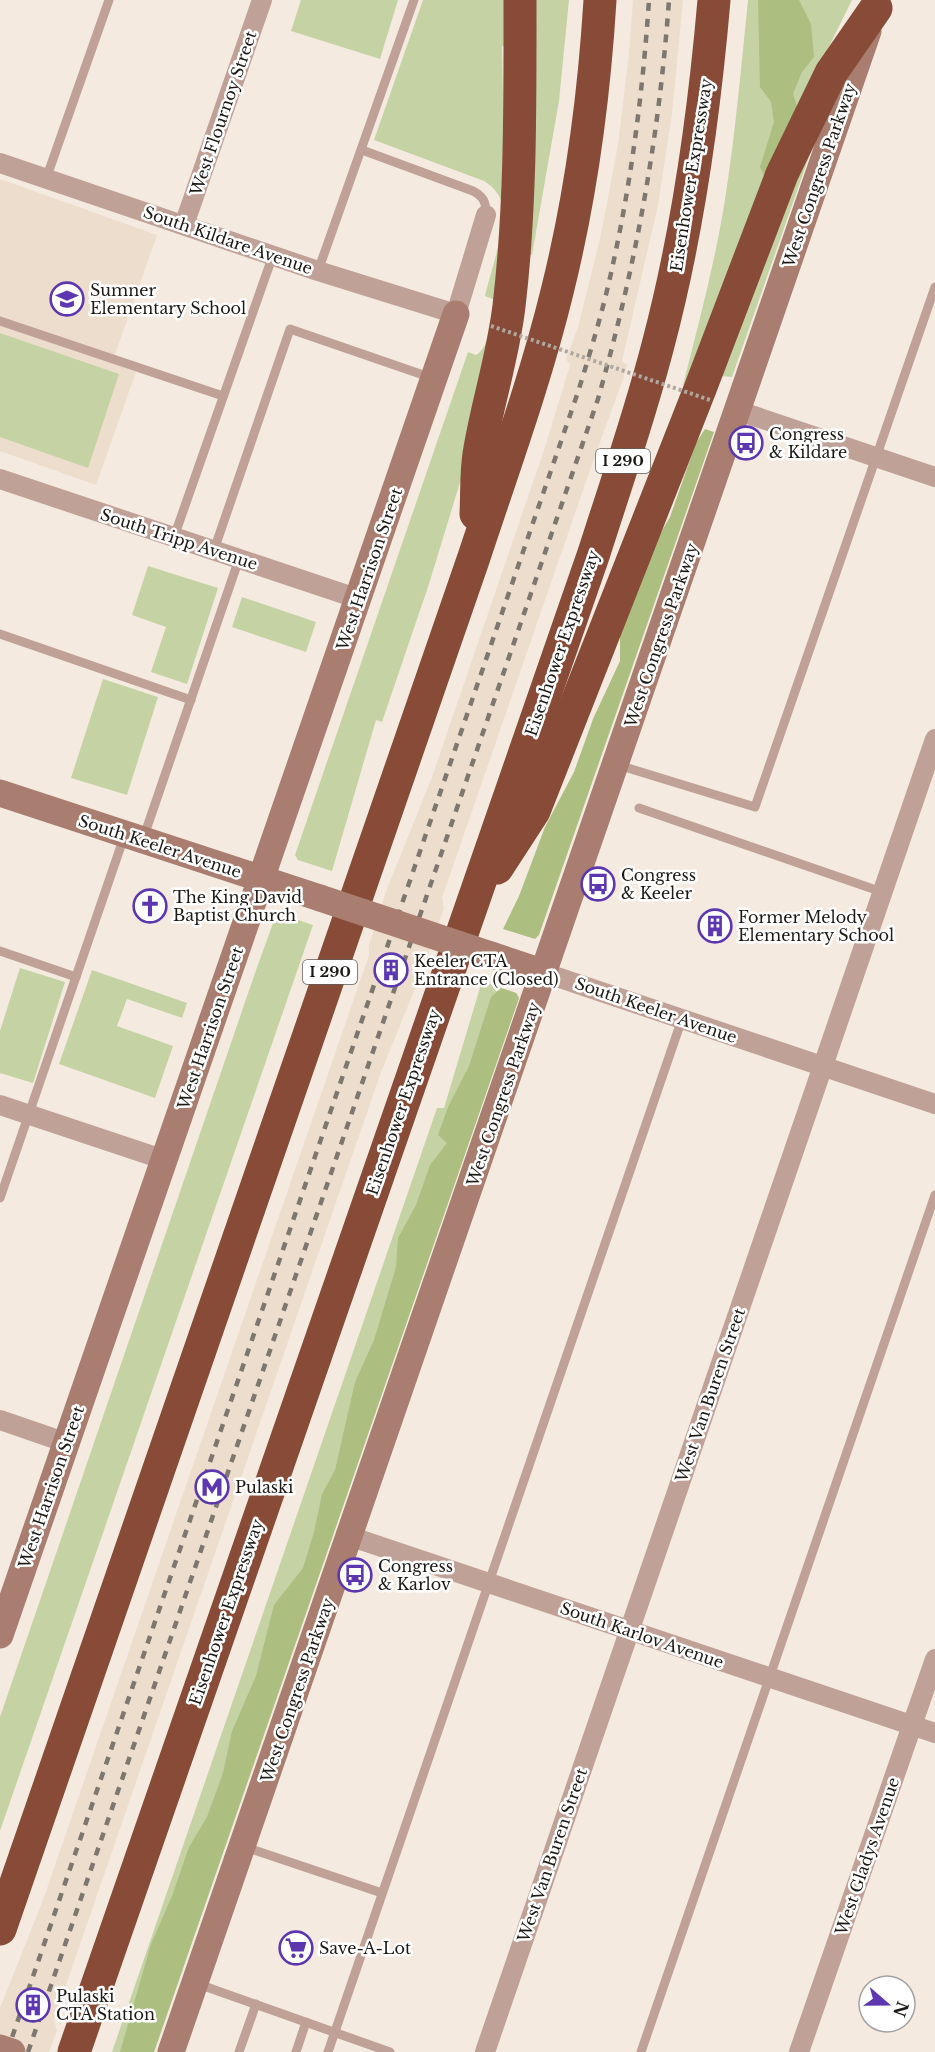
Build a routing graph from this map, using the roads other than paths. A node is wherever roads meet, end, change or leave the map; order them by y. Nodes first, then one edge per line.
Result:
1 (109, 0) edge
2 (262, 0) edge
3 (414, 0) edge
4 (520, 0) edge
5 (600, 0) edge
6 (714, 0) edge
7 (878, 4) edge
8 (362, 150) junction
9 (0, 163) edge
10 (46, 179) junction
11 (486, 215) joint
12 (184, 225) junction
13 (273, 255) junction
14 (318, 271) junction
15 (935, 287) edge
16 (456, 314) junction
17 (0, 321) edge
18 (434, 379) junction
19 (223, 396) junction
20 (739, 411) junction
21 (876, 457) junction
22 (935, 477) edge
23 (0, 479) edge
24 (174, 537) junction
25 (214, 550) junction
26 (474, 557) junction
27 (239, 559) junction
28 (359, 599) junction
29 (0, 634) edge
30 (191, 700) junction
31 (935, 739) edge
32 (616, 765) junction
33 (0, 793) edge
34 (639, 808) dead end
35 (134, 838) junction
36 (262, 879) junction
37 (882, 892) junction
38 (471, 907) junction
39 (0, 951) edge
40 (545, 973) junction
41 (76, 977) junction
42 (682, 1019) junction
43 (822, 1066) junction
44 (935, 1104) edge
45 (0, 1105) edge
46 (28, 1114) junction
47 (165, 1161) junction
48 (935, 1195) edge
49 (0, 1198) edge
50 (0, 1420) edge
51 (67, 1443) junction
52 (349, 1536) junction
53 (489, 1583) junction
54 (630, 1630) junction
55 (0, 1635) edge
56 (935, 1659) edge
57 (770, 1677) junction
58 (912, 1725) junction
59 (935, 1733) edge
60 (242, 1847) junction
61 (382, 1893) junction
62 (0, 1929) edge
63 (195, 1983) junction
64 (256, 2004) junction
65 (306, 2022) junction
66 (335, 2032) junction
67 (0, 2048) edge
68 (12, 2052) edge
69 (74, 2052) edge
70 (171, 2052) edge
71 (239, 2052) edge
72 (296, 2052) edge
73 (328, 2052) edge
74 (390, 2052) edge
75 (485, 2052) edge
76 (641, 2052) edge
77 (800, 2052) edge

1 - 10 lane
2 - 12 street, West Flournoy Street
3 - 8 lane
4 - 26 highway
5 - 26 highway, I 290
6 - 38 highway, Eisenhower Expressway / I 290
7 - 20 street, West Congress Parkway
7 - 38 highway
8 - 11 lane
8 - 14 lane
9 - 10 street, South Kildare Avenue
10 - 12 street, South Kildare Avenue
11 - 16 street, West Harrison Street
12 - 13 street, South Kildare Avenue
13 - 14 street, South Kildare Avenue
13 - 19 lane
14 - 16 street, South Kildare Avenue
15 - 21 lane
16 - 18 street, West Harrison Street
17 - 19 lane
18 - 25 lane
18 - 28 street, West Harrison Street
19 - 24 lane
20 - 21 street
20 - 32 street, West Congress Parkway
21 - 22 street
21 - 32 lane
23 - 24 street, South Tripp Avenue
24 - 25 street, South Tripp Avenue
25 - 27 street, South Tripp Avenue
26 - 62 highway, I 290
27 - 28 street, South Tripp Avenue
27 - 30 lane
28 - 36 street, West Harrison Street
29 - 30 lane
30 - 35 lane
31 - 37 street, West Van Buren Street
32 - 40 street, West Congress Parkway
33 - 35 street, South Keeler Avenue
34 - 37 lane
35 - 36 street, South Keeler Avenue
35 - 41 lane
36 - 40 street, South Keeler Avenue, bridge
36 - 47 street, West Harrison Street
37 - 43 street, West Van Buren Street
38 - 69 highway, Eisenhower Expressway / I 290
39 - 41 lane
40 - 42 street, South Keeler Avenue
40 - 52 street, West Congress Parkway
41 - 46 lane
42 - 43 street, South Keeler Avenue
42 - 53 lane
43 - 44 street, South Keeler Avenue
43 - 54 street, West Van Buren Street
45 - 46 street
46 - 47 street
46 - 49 lane
47 - 51 street, West Harrison Street
48 - 57 lane
50 - 51 street
51 - 55 street, West Harrison Street
52 - 53 street, South Karlov Avenue
52 - 60 street, West Congress Parkway
53 - 54 street, South Karlov Avenue
53 - 61 lane
54 - 57 street, South Karlov Avenue
54 - 75 street, West Van Buren Street
56 - 58 street, West Gladys Avenue
57 - 58 street, South Karlov Avenue
57 - 76 lane
58 - 59 street, South Karlov Avenue
58 - 77 street, West Gladys Avenue
60 - 61 lane
60 - 63 street, West Congress Parkway
61 - 66 lane
63 - 64 lane
63 - 70 street, West Congress Parkway
64 - 65 lane
64 - 71 lane
65 - 66 lane
65 - 72 lane
66 - 73 lane
66 - 74 lane
67 - 68 street, bridge

